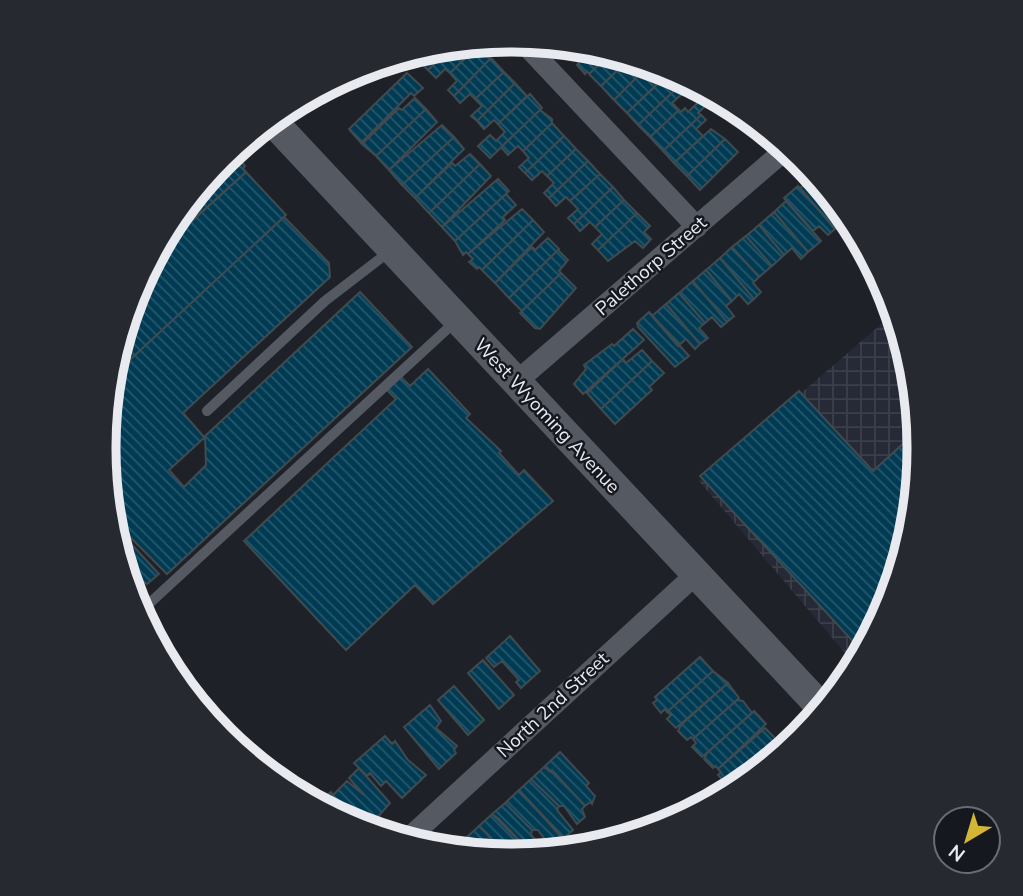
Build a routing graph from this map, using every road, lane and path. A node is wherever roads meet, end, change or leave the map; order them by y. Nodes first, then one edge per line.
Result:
1 (532, 53) edge
2 (279, 128) edge
3 (778, 156) edge
4 (697, 228) junction
5 (392, 250) junction
6 (457, 320) junction
7 (516, 382) junction
8 (207, 411) dead end
9 (695, 575) junction
10 (148, 604) edge
11 (815, 701) edge
12 (416, 832) edge

1 - 4 street
2 - 5 street, West Wyoming Avenue
3 - 4 street, Palethorp Street
4 - 7 street, Palethorp Street
5 - 6 street, West Wyoming Avenue
5 - 8 lane
6 - 7 street, West Wyoming Avenue
6 - 10 lane
7 - 9 street, West Wyoming Avenue
9 - 11 street, West Wyoming Avenue
9 - 12 street, North 2nd Street

